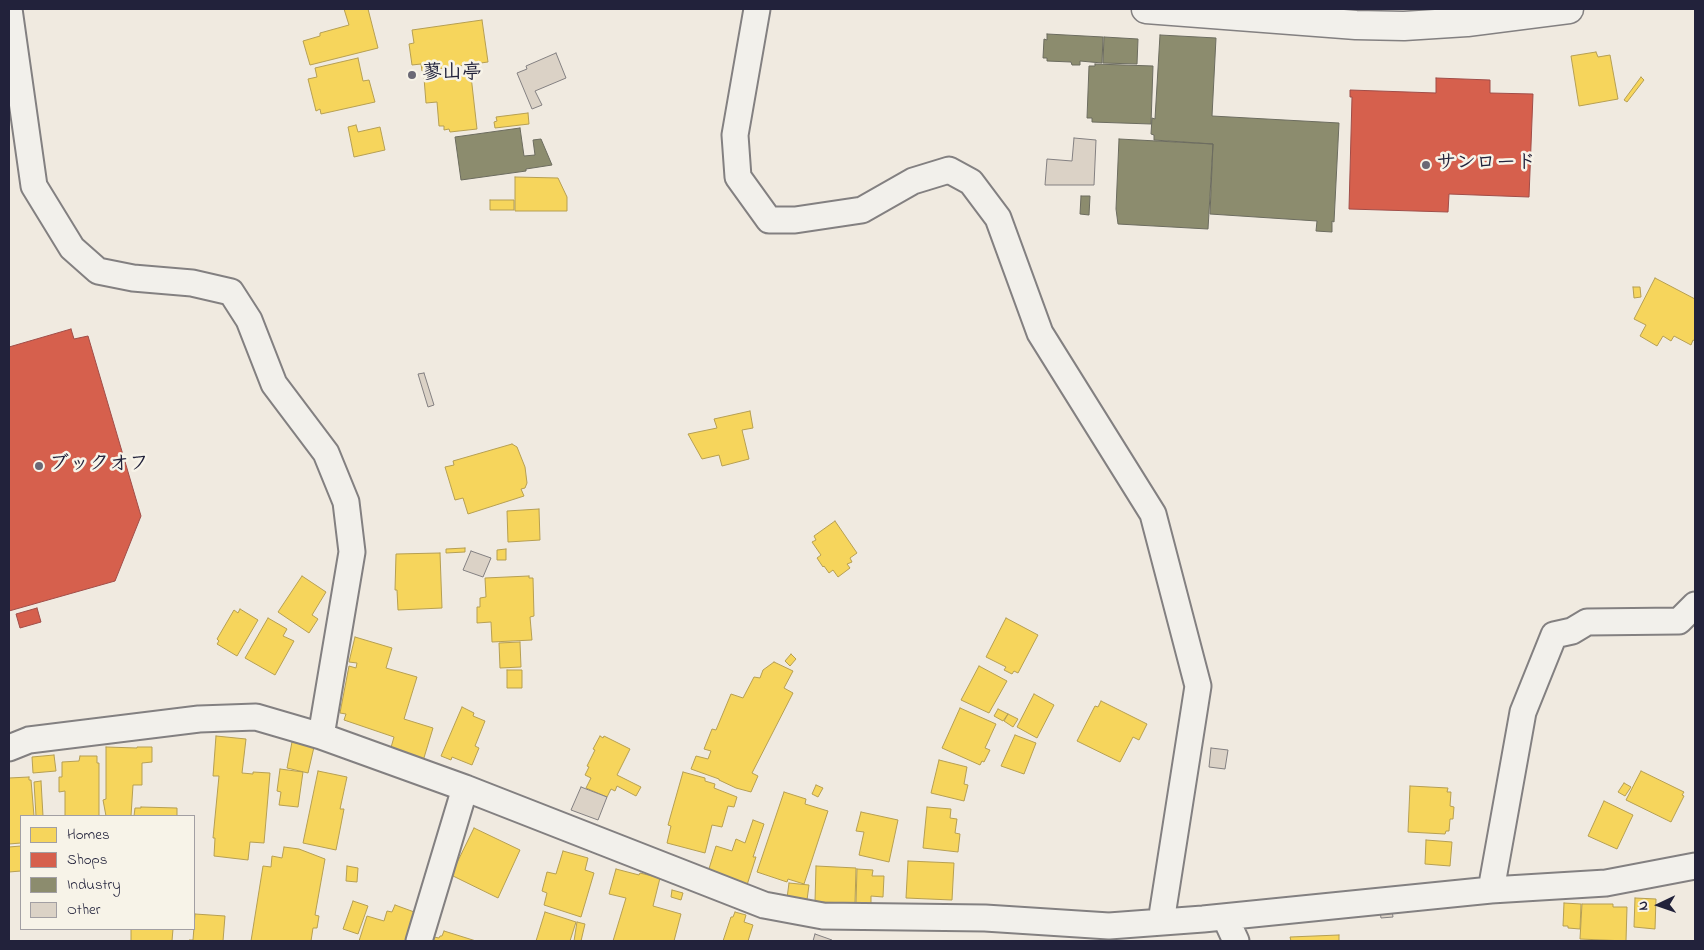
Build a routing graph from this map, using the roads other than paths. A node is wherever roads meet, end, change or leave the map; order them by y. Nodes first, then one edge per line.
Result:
1 (9, 9) edge
2 (758, 9) edge
3 (1146, 9) edge
4 (1569, 9) edge
5 (1695, 605) edge
6 (321, 736) junction
7 (9, 748) edge
8 (465, 788) junction
9 (1695, 866) edge
10 (1491, 890) junction
11 (1225, 917) junction
12 (1161, 922) junction
13 (419, 941) edge
14 (1236, 941) edge

1 - 6 street
2 - 12 street
3 - 4 main road
5 - 10 street
6 - 7 street
6 - 8 street
8 - 12 street
8 - 13 street
9 - 10 street
10 - 11 street
11 - 12 street
11 - 14 street

